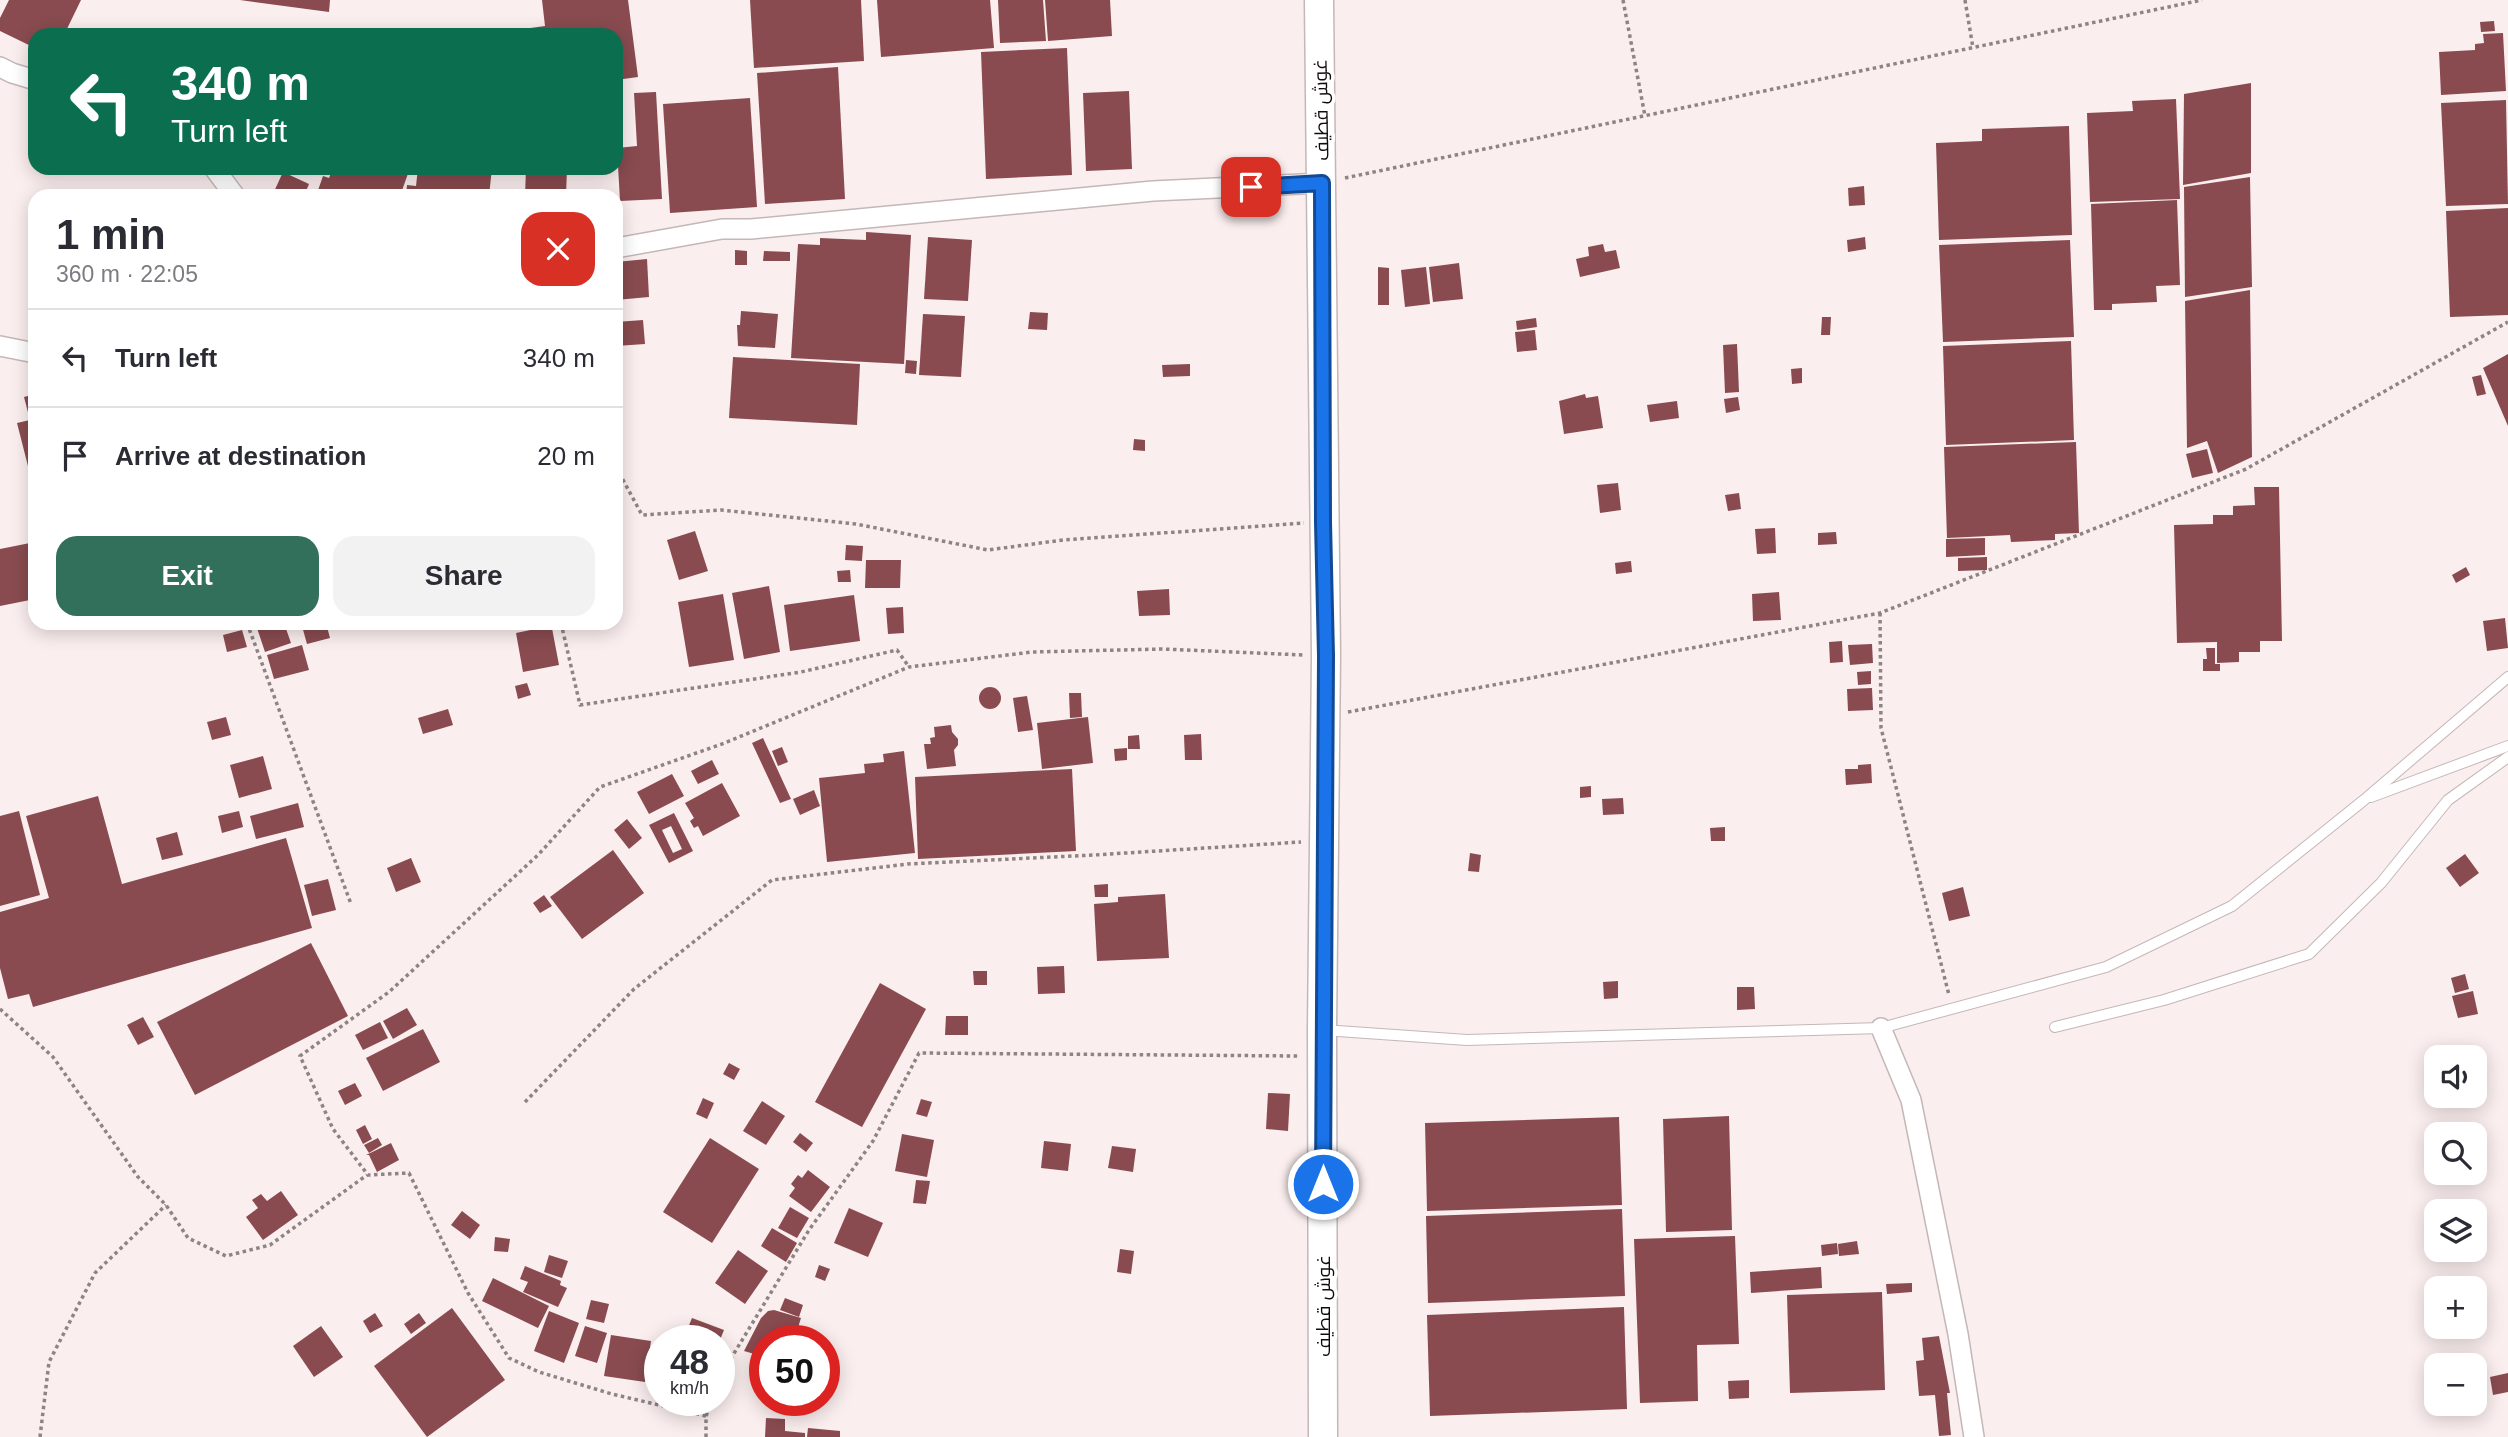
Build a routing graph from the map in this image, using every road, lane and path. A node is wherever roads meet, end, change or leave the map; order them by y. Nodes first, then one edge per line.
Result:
1 (1319, 0) edge
2 (1623, 0) edge
3 (1965, 0) edge
4 (2203, 0) edge
5 (1973, 48) junction
6 (0, 67) edge
7 (28, 78) edge
8 (1645, 116) junction
9 (1322, 183) junction
10 (623, 247) edge
11 (2508, 322) edge
12 (0, 346) edge
13 (28, 352) edge
14 (623, 480) edge
15 (1323, 522) junction
16 (1880, 613) junction
17 (250, 630) edge
18 (563, 630) edge
19 (1326, 656) junction
20 (909, 667) junction
21 (2508, 677) edge
22 (1325, 716) junction
23 (2508, 746) edge
24 (2508, 757) edge
25 (2364, 800) junction
26 (1324, 840) junction
27 (351, 904) dead end
28 (0, 1009) edge
29 (1952, 1010) junction
30 (2055, 1027) dead end
31 (1881, 1028) junction
32 (1322, 1043) junction
33 (525, 1102) dead end
34 (368, 1175) junction
35 (166, 1206) junction
36 (735, 1352) edge
37 (644, 1401) edge
38 (706, 1416) edge
39 (40, 1437) edge
40 (706, 1437) edge
41 (1323, 1437) edge
42 (1975, 1437) edge

1 - 9 main road, غوش قطيف
2 - 8 path
3 - 5 path
4 - 5 path
5 - 8 path
6 - 7 street
8 - 9 path
9 - 10 street
9 - 15 main road, غوش قطيف
11 - 16 path
12 - 13 street
14 - 15 path
15 - 19 main road, غوش قطيف
16 - 22 path
16 - 29 path
17 - 27 path
18 - 20 path
19 - 20 path
19 - 22 main road, غوش قطيف
20 - 34 path
21 - 25 lane
22 - 26 main road, غوش قطيف
23 - 25 lane
24 - 30 lane
25 - 29 lane
26 - 32 main road, غوش قطيف
26 - 33 path
28 - 35 path
29 - 31 lane
31 - 32 lane
31 - 42 street
32 - 36 path
32 - 41 main road, غوش قطيف
34 - 35 path
34 - 37 path
35 - 39 path
38 - 40 path

